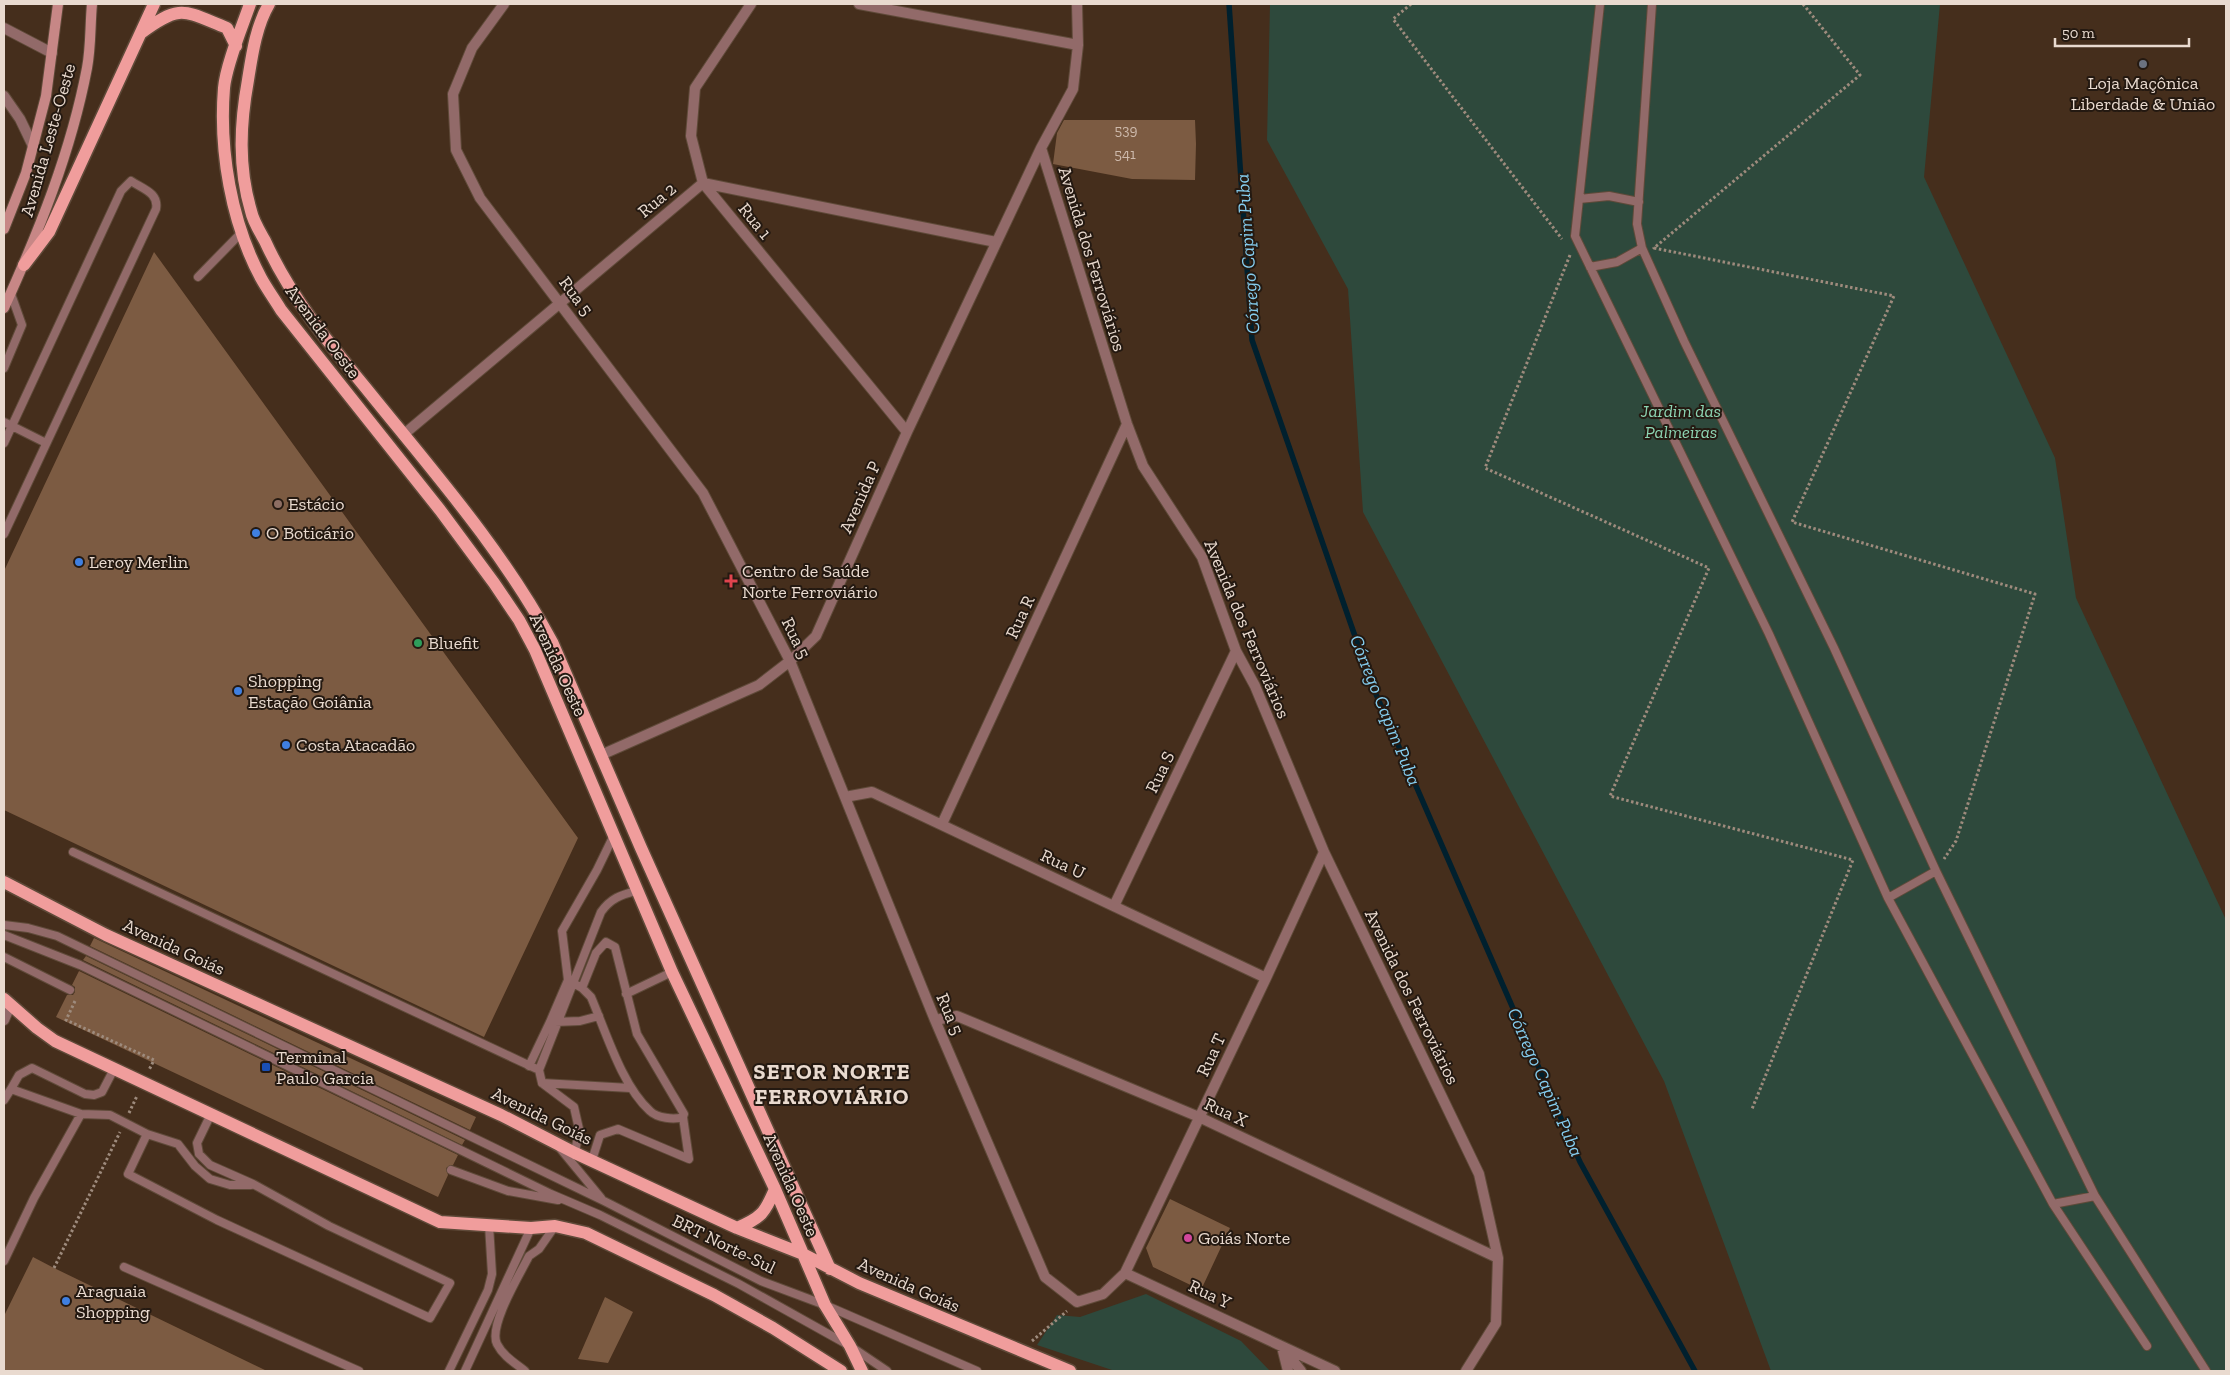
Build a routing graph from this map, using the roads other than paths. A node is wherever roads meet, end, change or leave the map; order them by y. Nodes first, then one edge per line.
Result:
1 (58, 4) edge
2 (92, 4) edge
3 (154, 4) edge
4 (250, 4) edge
5 (269, 4) edge
6 (504, 4) edge
7 (751, 4) edge
8 (859, 4) edge
9 (1077, 4) edge
10 (1600, 4) edge
11 (1652, 4) edge
12 (4, 28) edge
13 (139, 35) junction
14 (1078, 45) junction
15 (236, 46) junction
16 (52, 53) junction
17 (4, 96) edge
18 (34, 146) junction
19 (1040, 148) junction
20 (703, 182) junction
21 (1579, 199) junction
22 (1639, 202) junction
23 (4, 229) edge
24 (243, 231) junction
25 (996, 242) junction
26 (1642, 248) junction
27 (24, 264) junction
28 (1590, 267) junction
29 (198, 277) dead end
30 (10, 294) junction
31 (560, 302) junction
32 (4, 308) edge
33 (4, 368) edge
34 (4, 422) edge
35 (1127, 424) junction
36 (12, 426) junction
37 (907, 432) junction
38 (403, 435) junction
39 (4, 443) edge
40 (46, 444) junction
41 (4, 534) edge
42 (1236, 651) junction
43 (790, 662) junction
44 (601, 755) junction
45 (845, 797) junction
46 (942, 824) junction
47 (614, 835) junction
48 (73, 852) dead end
49 (1324, 852) junction
50 (1936, 871) junction
51 (4, 882) edge
52 (636, 891) junction
53 (1888, 898) junction
54 (1114, 906) junction
55 (4, 926) edge
56 (4, 934) edge
57 (4, 958) edge
58 (672, 972) junction
59 (1266, 978) junction
60 (571, 981) junction
61 (582, 988) junction
62 (70, 990) dead end
63 (626, 994) junction
64 (7, 1002) edge
65 (599, 1016) junction
66 (4, 1020) edge
67 (935, 1020) junction
68 (554, 1022) junction
69 (529, 1066) junction
70 (114, 1069) junction
71 (539, 1070) junction
72 (542, 1083) junction
73 (630, 1088) junction
74 (11, 1089) junction
75 (4, 1100) edge
76 (81, 1114) junction
77 (211, 1114) junction
78 (683, 1117) junction
79 (1199, 1118) junction
80 (147, 1134) junction
81 (554, 1142) junction
82 (575, 1153) junction
83 (592, 1160) junction
84 (451, 1170) dead end
85 (253, 1184) junction
86 (775, 1188) junction
87 (2095, 1196) junction
88 (604, 1201) junction
89 (572, 1203) junction
90 (2054, 1204) junction
91 (489, 1225) junction
92 (555, 1226) junction
93 (531, 1228) junction
94 (737, 1228) junction
95 (803, 1254) junction
96 (1498, 1258) junction
97 (4, 1261) edge
98 (124, 1268) dead end
99 (830, 1269) junction
100 (1125, 1273) junction
101 (1077, 1302) joint
102 (825, 1305) junction
103 (1281, 1345) junction
104 (850, 1346) junction
105 (2147, 1346) dead end
106 (450, 1369) edge
107 (359, 1371) edge
108 (461, 1371) edge
109 (465, 1371) edge
110 (525, 1371) edge
111 (842, 1371) edge
112 (862, 1371) edge
113 (887, 1371) edge
114 (977, 1371) edge
115 (1070, 1371) edge
116 (1288, 1371) edge
117 (1300, 1371) edge
118 (1335, 1371) edge
119 (1466, 1371) edge
120 (2206, 1371) edge

1 - 16 main road, Avenida Leste-Oeste
2 - 27 main road, Avenida Leste-Oeste
3 - 13 main road
4 - 15 main road, Avenida Oeste
5 - 38 main road, Avenida Oeste
6 - 31 street, Rua 5
7 - 20 street, Rua 1
8 - 14 street
9 - 14 street, Avenida dos Ferroviários
10 - 21 lane
11 - 22 lane
12 - 16 street
13 - 15 main road
13 - 27 main road
14 - 19 street, Avenida dos Ferroviários
15 - 24 main road, Avenida Oeste
16 - 18 main road, Avenida Leste-Oeste
17 - 18 street
18 - 23 main road, Avenida Leste-Oeste
19 - 25 street, Avenida P
19 - 35 street, Avenida dos Ferroviários
20 - 25 street, Rua 2
20 - 31 street, Rua 2
20 - 37 street, Rua 1
21 - 22 lane
21 - 28 lane
22 - 26 lane
24 - 29 lane
24 - 47 main road, Avenida Oeste
25 - 37 street, Avenida P
26 - 28 lane
26 - 50 lane
27 - 30 main road, Avenida Leste-Oeste
28 - 53 lane
30 - 32 main road, Avenida Leste-Oeste
30 - 33 lane
31 - 38 street, Rua 2
31 - 43 street, Rua 5
34 - 36 lane
35 - 42 street, Avenida dos Ferroviários
35 - 46 street, Rua R
36 - 39 lane
36 - 40 lane
36 - 40 lane
37 - 43 street, Avenida P
38 - 44 main road, Avenida Oeste
40 - 41 lane
42 - 49 street, Avenida dos Ferroviários
42 - 54 street, Rua S
43 - 44 street, Avenida P
43 - 45 street, Rua 5
44 - 99 main road, Avenida Oeste
45 - 46 street, Rua U
45 - 67 street, Rua 5
46 - 54 street, Rua U
47 - 52 main road, Avenida Oeste
47 - 60 lane
48 - 69 lane
49 - 59 street, Rua T
49 - 96 street, Avenida dos Ferroviários
50 - 53 lane
50 - 87 lane
51 - 81 main road, Avenida Goiás
52 - 58 main road, Avenida Oeste
52 - 60 lane
53 - 90 lane
54 - 59 street, Rua U
55 - 88 lane, BRT Norte-Sul
56 - 89 lane, BRT Norte-Sul
57 - 62 lane
58 - 63 lane
58 - 86 main road, Avenida Oeste
59 - 79 street, Rua T
60 - 61 lane
60 - 68 lane
61 - 63 lane
61 - 65 lane
63 - 78 lane
64 - 66 street
64 - 70 main road
65 - 68 lane
65 - 73 lane
67 - 79 street, Rua X
67 - 101 street, Rua 5
68 - 69 lane
68 - 71 lane
69 - 71 lane
70 - 74 lane
70 - 77 main road
71 - 72 lane
72 - 73 lane
72 - 82 lane
73 - 78 lane
74 - 75 lane
74 - 76 lane
76 - 80 lane
76 - 97 lane
77 - 85 lane
77 - 91 main road
78 - 83 lane
79 - 96 street, Rua X
79 - 100 street, Rua T
80 - 85 lane
80 - 85 lane
81 - 82 main road, Avenida Goiás
81 - 88 lane
82 - 83 main road, Avenida Goiás
83 - 94 main road, Avenida Goiás
84 - 89 lane
86 - 94 main road
86 - 95 main road, Avenida Oeste
87 - 90 lane
87 - 120 lane
88 - 102 lane, BRT Norte-Sul
89 - 104 lane, BRT Norte-Sul
90 - 105 lane
91 - 93 main road
91 - 106 lane
92 - 93 main road
92 - 110 lane
92 - 111 main road
93 - 109 lane
94 - 95 main road, Avenida Goiás
95 - 99 main road, Avenida Goiás
95 - 102 main road, Avenida Oeste
96 - 119 street, Avenida dos Ferroviários
98 - 107 lane
99 - 115 main road, Avenida Goiás
100 - 101 street, Rua T
100 - 103 street, Rua Y
102 - 104 main road, Avenida Oeste
102 - 114 lane, BRT Norte-Sul
103 - 116 street
103 - 117 street, Rua Y
103 - 118 street, Rua Y
104 - 112 main road, Avenida Oeste
104 - 113 lane, BRT Norte-Sul
106 - 108 lane

